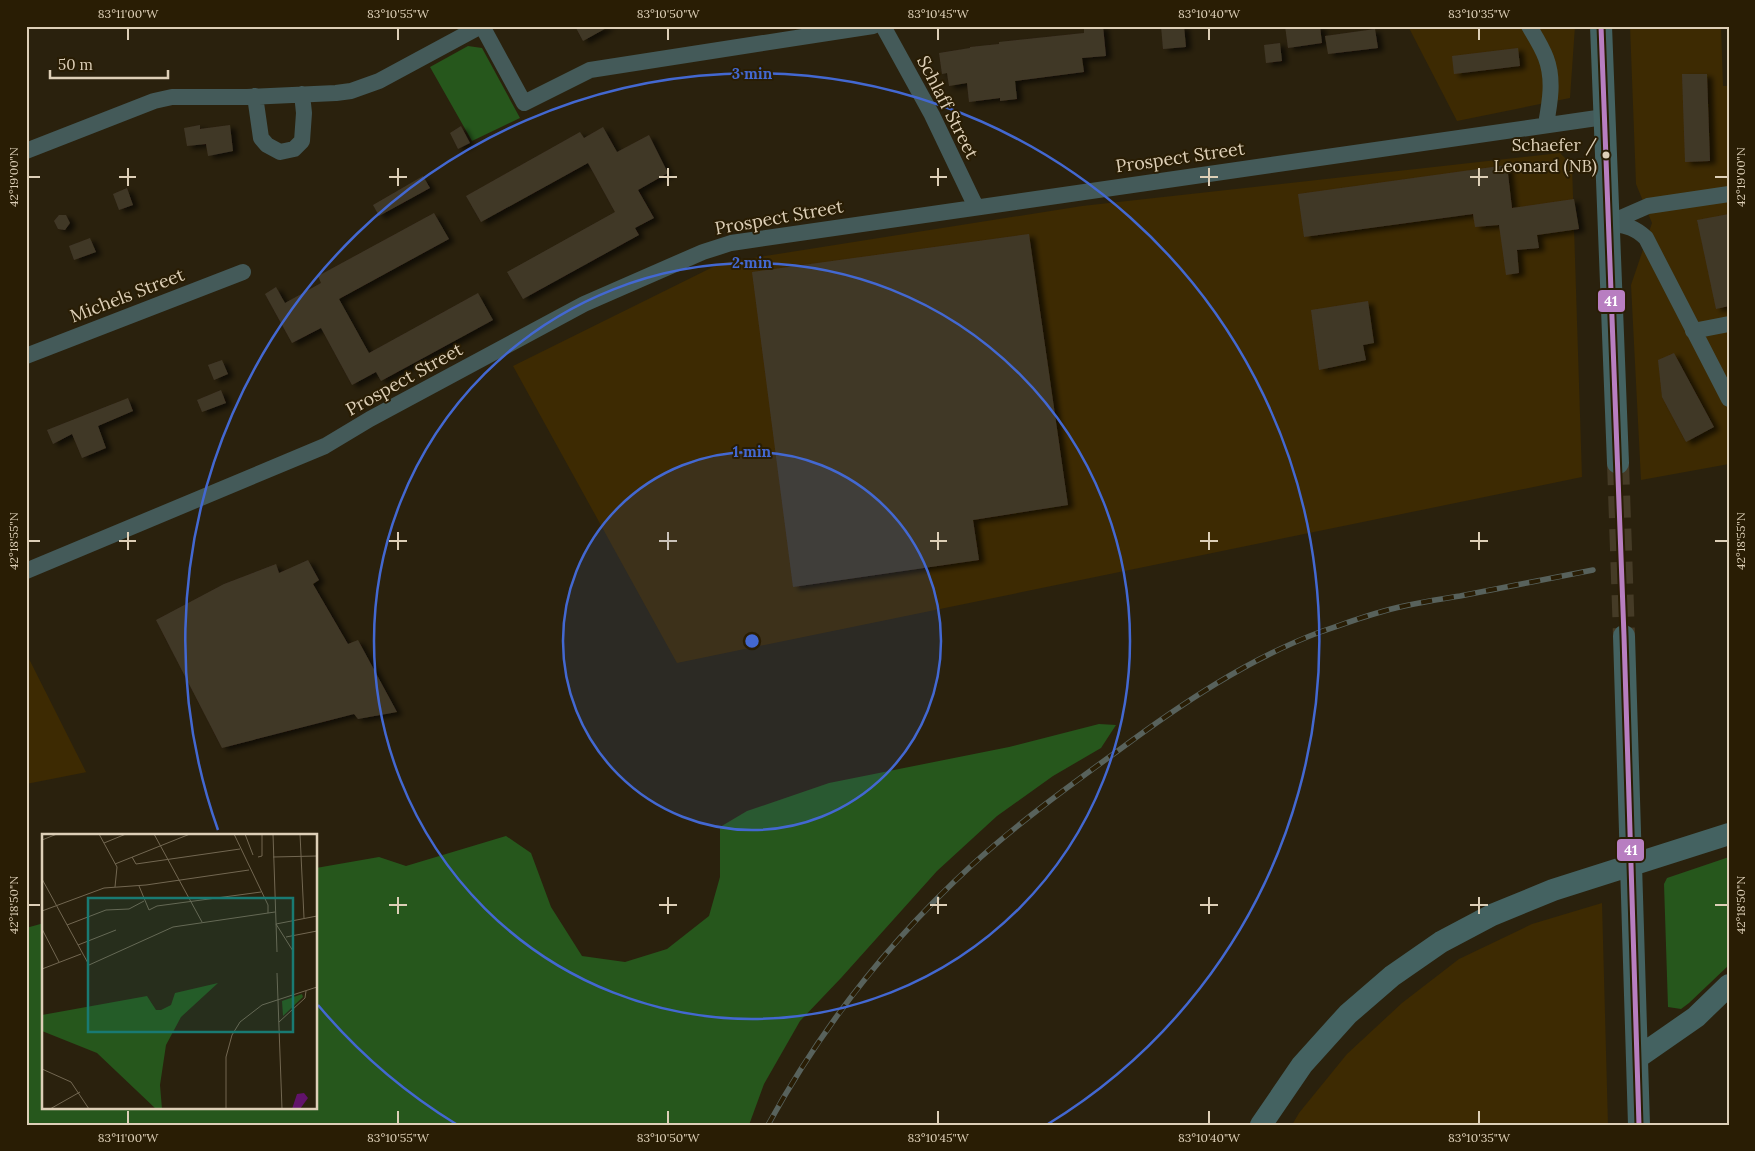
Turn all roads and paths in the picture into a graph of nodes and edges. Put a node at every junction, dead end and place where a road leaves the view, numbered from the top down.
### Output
1 (482, 26) edge
2 (873, 26) edge
3 (883, 26) edge
4 (1529, 26) edge
5 (1601, 26) edge
6 (302, 94) junction
7 (256, 96) junction
8 (1604, 117) junction
9 (1546, 124) junction
10 (26, 151) edge
11 (1729, 194) edge
12 (976, 207) junction
13 (1609, 223) junction
14 (243, 272) dead end
15 (1729, 324) edge
16 (1693, 331) junction
17 (26, 356) edge
18 (1729, 399) edge
19 (1618, 463) tunnel mouth
20 (26, 571) edge
21 (1624, 636) tunnel mouth
22 (1729, 834) edge
23 (1729, 985) edge
24 (1637, 1058) junction
25 (1261, 1125) edge
26 (1639, 1125) edge

1 - 2 street
1 - 6 street
3 - 12 street, Schlaff Street
4 - 9 street
5 - 8 main road
6 - 7 street
6 - 7 street
7 - 10 street
8 - 9 street, Prospect Street
8 - 13 main road
9 - 12 street, Prospect Street
11 - 13 street
12 - 20 street, Prospect Street
13 - 16 street
13 - 19 main road
14 - 17 street, Michels Street
15 - 16 street
16 - 18 street
21 - 24 main road
22 - 25 main road
23 - 24 main road
24 - 26 main road

